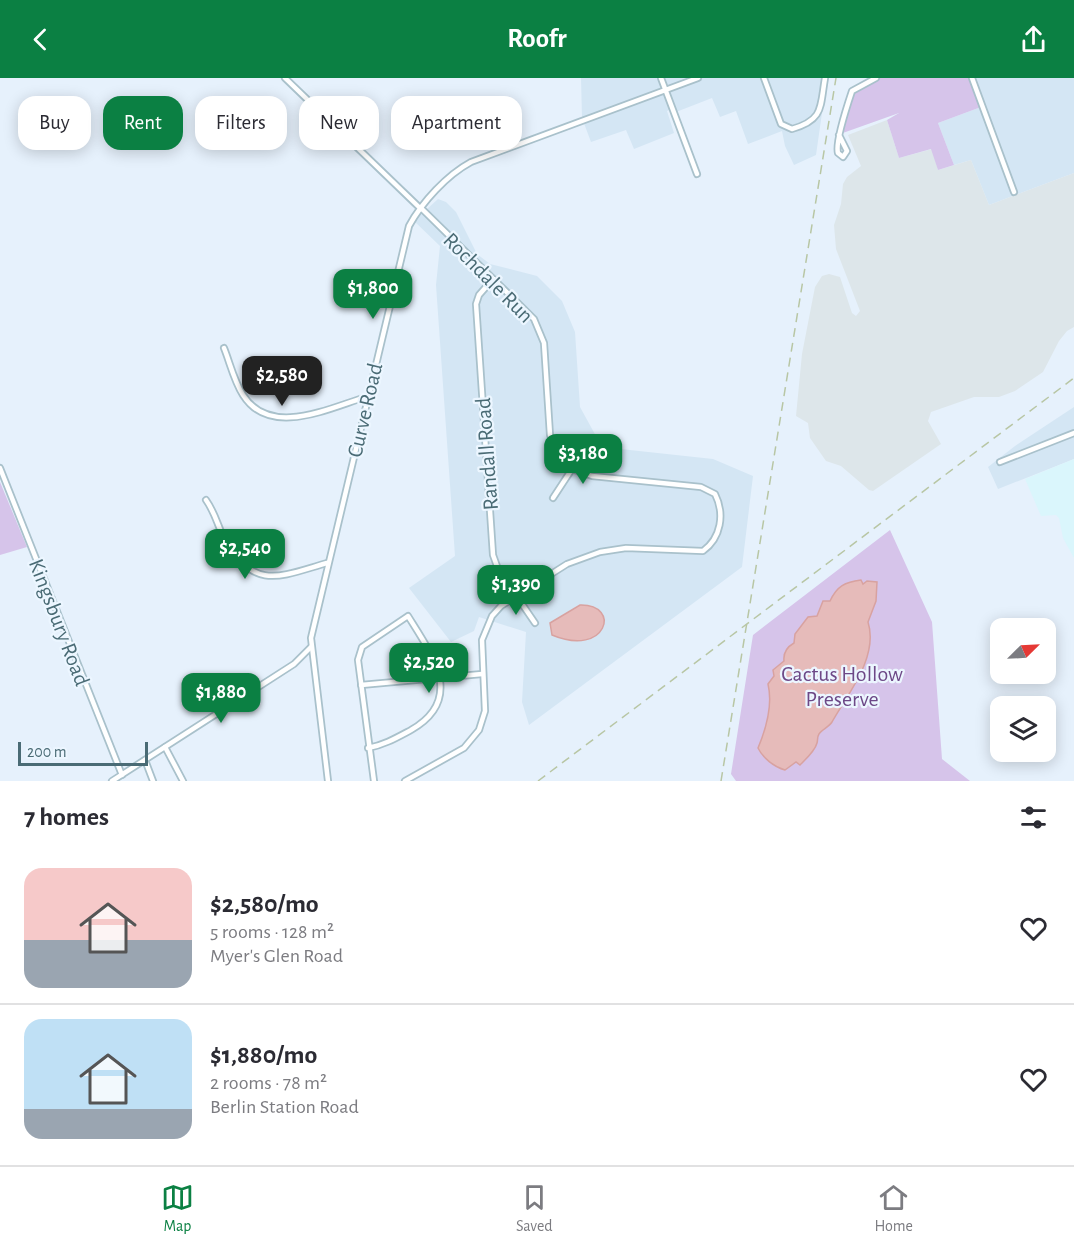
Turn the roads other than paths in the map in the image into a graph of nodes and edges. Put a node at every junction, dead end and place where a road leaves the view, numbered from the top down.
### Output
1 (285, 78) edge
2 (661, 78) edge
3 (698, 78) edge
4 (764, 78) edge
5 (825, 78) edge
6 (876, 78) edge
7 (972, 78) edge
8 (665, 89) junction
9 (839, 135) dead end
10 (698, 174) dead end
11 (1014, 192) dead end
12 (421, 209) junction
13 (494, 279) junction
14 (224, 348) dead end
15 (366, 397) junction
16 (1074, 433) edge
17 (1000, 462) dead end
18 (0, 468) edge
19 (572, 469) junction
20 (554, 498) dead end
21 (206, 500) dead end
22 (327, 563) junction
23 (516, 596) junction
24 (535, 623) dead end
25 (311, 646) junction
26 (482, 674) junction
27 (438, 678) junction
28 (361, 685) junction
29 (165, 747) junction
30 (368, 748) junction
31 (145, 760) junction
32 (122, 775) junction
33 (112, 781) edge
34 (153, 781) edge
35 (183, 781) edge
36 (328, 781) edge
37 (374, 781) edge
38 (405, 781) edge

1 - 12 street, Rochdale Run
2 - 8 street
3 - 8 street, Curve Road
4 - 5 street
6 - 9 street
7 - 11 street
8 - 10 street
8 - 12 street, Curve Road
12 - 13 street, Rochdale Run
12 - 15 street, Curve Road
13 - 19 street, Rochdale Run
13 - 23 street, Randall Road
14 - 15 street
15 - 22 street, Curve Road
16 - 17 street
18 - 32 street, Kingsbury Road
19 - 20 street
19 - 23 street
21 - 22 street
22 - 25 street, Curve Road
23 - 24 street, Randall Road
23 - 26 street
25 - 29 street
25 - 36 street, Curve Road
26 - 27 street
26 - 38 street
27 - 28 street
27 - 28 street
27 - 30 street
28 - 30 street
29 - 31 street
29 - 35 street
30 - 37 street
31 - 32 street
31 - 34 street
32 - 33 street

